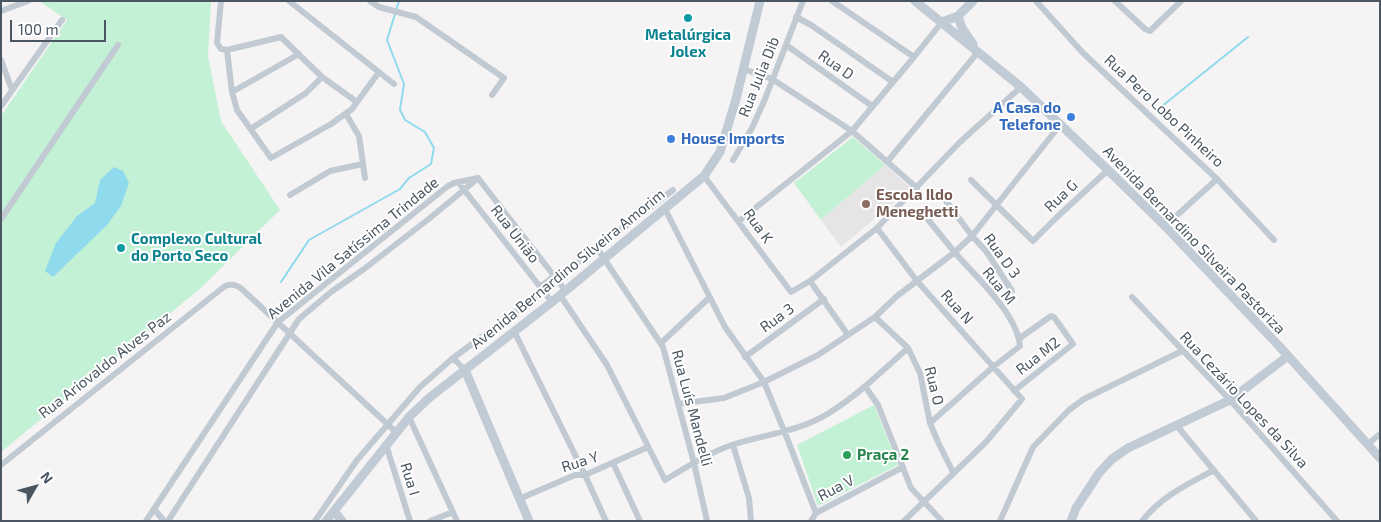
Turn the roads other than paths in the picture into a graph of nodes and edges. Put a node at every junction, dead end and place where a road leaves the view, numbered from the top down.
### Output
1 (28, 1) edge
2 (220, 1) edge
3 (289, 1) edge
4 (370, 1) edge
5 (760, 1) edge
6 (803, 1) edge
7 (832, 1) edge
8 (915, 1) edge
9 (973, 1) edge
10 (1036, 1) edge
11 (1115, 1) edge
12 (1181, 1) edge
13 (1, 11) edge
14 (958, 16) junction
15 (796, 17) junction
16 (62, 20) dead end
17 (942, 22) junction
18 (118, 45) dead end
19 (786, 45) junction
20 (224, 50) junction
21 (978, 52) junction
22 (299, 54) junction
23 (914, 57) junction
24 (1, 60) edge
25 (744, 69) junction
26 (379, 72) junction
27 (322, 77) junction
28 (772, 79) junction
29 (893, 82) junction
30 (394, 84) dead end
31 (1021, 87) junction
32 (12, 90) junction
33 (232, 92) junction
34 (492, 95) dead end
35 (357, 102) junction
36 (1, 106) edge
37 (872, 106) junction
38 (346, 114) junction
39 (1060, 125) junction
40 (252, 128) junction
41 (852, 131) junction
42 (733, 160) dead end
43 (887, 162) junction
44 (363, 164) junction
45 (1108, 170) junction
46 (704, 176) junction
47 (364, 178) dead end
48 (478, 178) junction
49 (1217, 179) junction
50 (971, 180) dead end
51 (458, 182) junction
52 (917, 188) junction
53 (464, 189) junction
54 (673, 190) dead end
55 (290, 195) dead end
56 (946, 201) dead end
57 (997, 206) junction
58 (665, 209) junction
59 (925, 216) dead end
60 (1, 219) edge
61 (739, 221) junction
62 (1164, 226) junction
63 (877, 228) junction
64 (972, 236) junction
65 (1274, 240) dead end
66 (597, 248) junction
67 (954, 252) junction
68 (604, 258) junction
69 (555, 277) junction
70 (810, 281) junction
71 (917, 281) junction
72 (542, 289) junction
73 (1012, 291) dead end
74 (563, 292) junction
75 (710, 297) junction
76 (1132, 297) dead end
77 (824, 299) junction
78 (552, 302) junction
79 (875, 317) junction
80 (278, 322) junction
81 (514, 331) junction
82 (290, 332) junction
83 (848, 335) junction
84 (1020, 338) junction
85 (661, 343) junction
86 (908, 348) junction
87 (1182, 351) junction
88 (1288, 356) junction
89 (745, 357) junction
90 (453, 358) junction
91 (993, 367) junction
92 (465, 370) junction
93 (764, 382) junction
94 (865, 386) junction
95 (1014, 391) junction
96 (1230, 400) junction
97 (678, 404) junction
98 (409, 417) junction
99 (930, 423) junction
100 (387, 424) junction
101 (1177, 426) junction
102 (397, 433) junction
103 (785, 433) junction
104 (1380, 434) edge
105 (1368, 444) junction
106 (732, 445) junction
107 (386, 446) junction
108 (648, 447) junction
109 (1380, 458) edge
110 (694, 462) junction
111 (613, 463) junction
112 (1, 464) edge
113 (903, 467) junction
114 (1214, 470) junction
115 (953, 472) junction
116 (585, 475) junction
117 (519, 498) junction
118 (923, 502) junction
119 (154, 510) junction
120 (334, 511) junction
121 (453, 512) junction
122 (816, 513) junction
123 (146, 521) edge
124 (166, 521) edge
125 (315, 521) edge
126 (326, 521) edge
127 (342, 521) edge
128 (410, 521) edge
129 (430, 521) edge
130 (457, 521) edge
131 (529, 521) edge
132 (606, 521) edge
133 (640, 521) edge
134 (707, 521) edge
135 (751, 521) edge
136 (811, 521) edge
137 (904, 521) edge
138 (942, 521) edge
139 (1000, 521) edge
140 (1071, 521) edge
141 (1142, 521) edge
142 (1256, 521) edge
143 (1337, 521) edge

1 - 13 street
2 - 20 street
3 - 26 street
4 - 34 street
5 - 25 main road, Avenida Bernardino Silveira Amorim
6 - 15 street, Rua Julia Dib
7 - 23 street
8 - 17 main road, Avenida Bernardino Silveira Pastoriza
9 - 14 main road
10 - 49 street, Rua Pero Lobo Pinheiro
11 - 12 street
14 - 17 main road
14 - 21 main road, Avenida Bernardino Silveira Pastoriza
15 - 19 street, Rua Julia Dib
15 - 29 street
16 - 32 street
17 - 21 main road, Avenida Bernardino Silveira Pastoriza
17 - 23 street
18 - 60 street
19 - 28 street, Rua Julia Dib
19 - 37 street, Rua D
20 - 22 street
20 - 33 street
21 - 31 main road, Avenida Bernardino Silveira Pastoriza
21 - 43 street
22 - 27 street
22 - 33 street
23 - 29 street
24 - 32 street
25 - 28 street
25 - 46 main road, Avenida Bernardino Silveira Amorim
26 - 30 street
26 - 35 street
27 - 35 street
27 - 40 street
28 - 41 street
28 - 42 street, Rua Julia Dib
29 - 37 street
31 - 39 main road, Avenida Bernardino Silveira Pastoriza
31 - 52 street
32 - 36 street
33 - 40 street
35 - 38 street
37 - 41 street
38 - 40 street
38 - 44 street
39 - 45 main road, Avenida Bernardino Silveira Pastoriza
39 - 57 street
41 - 43 street
41 - 61 street
43 - 52 street
44 - 47 street
44 - 55 street
45 - 57 street, Rua G
45 - 62 main road, Avenida Bernardino Silveira Pastoriza
46 - 58 main road, Avenida Bernardino Silveira Amorim
46 - 61 street, Rua K
48 - 51 street, Avenida Vila Satíssima Trindade
48 - 53 street, Avenida Vila Satíssima Trindade
48 - 69 street, Rua União
49 - 62 street
49 - 65 street, Rua Pero Lobo Pinheiro
50 - 57 street
51 - 53 street, Rua União
51 - 80 street, Avenida Vila Satíssima Trindade
52 - 63 street
53 - 72 street, Rua União
53 - 82 street, Avenida Vila Satíssima Trindade
54 - 66 street
56 - 64 street, Rua D 3
57 - 64 street
58 - 68 main road, Avenida Bernardino Silveira Amorim
58 - 75 street
59 - 67 street, Rua M
61 - 70 street, Rua K
62 - 88 main road, Avenida Bernardino Silveira Pastoriza
63 - 70 street
63 - 71 street, Rua N
64 - 67 street
64 - 73 street, Rua D 3
66 - 68 street, Rua Luís Mandelli
66 - 69 street
67 - 71 street
67 - 84 street, Rua M
68 - 74 main road, Avenida Bernardino Silveira Amorim
68 - 85 street, Rua Luís Mandelli
69 - 72 street
69 - 74 street, Rua União
70 - 77 street
71 - 79 street
71 - 91 street, Rua N
72 - 78 street, Rua União
72 - 90 street
74 - 78 main road, Avenida Bernardino Silveira Amorim
74 - 108 street, Rua União
75 - 85 street
75 - 89 street
76 - 87 street, Rua Cezário Lopes da Silva
77 - 83 street
77 - 89 street, Rua 3
78 - 81 main road, Avenida Bernardino Silveira Amorim
79 - 83 street
79 - 86 street, Rua O
80 - 82 street
80 - 112 street, Rua Ariovaldo Alves Paz
80 - 119 street, Avenida Vila Satíssima Trindade
81 - 92 main road, Avenida Bernardino Silveira Amorim
81 - 116 street
82 - 100 street
82 - 124 street, Avenida Vila Satíssima Trindade
83 - 93 street
84 - 91 street
84 - 95 street, Rua M2
85 - 97 street, Rua Luís Mandelli
86 - 94 street
86 - 99 street, Rua O
87 - 96 street, Rua Cezário Lopes da Silva
87 - 139 street
88 - 96 main road
88 - 105 main road, Avenida Bernardino Silveira Pastoriza
89 - 93 street
90 - 92 street
90 - 100 street
91 - 95 street, Rua N
91 - 99 street
92 - 98 main road, Avenida Bernardino Silveira Amorim
92 - 117 main road
93 - 97 street
93 - 103 street
94 - 103 street
94 - 113 street
95 - 115 street, Rua N
96 - 101 main road
96 - 143 street, Rua Cezário Lopes da Silva
97 - 110 street, Rua Luís Mandelli
98 - 102 main road, Avenida Bernardino Silveira Amorim
98 - 121 street
99 - 115 street, Rua O
100 - 102 street
100 - 125 street
101 - 114 street
101 - 140 main road
102 - 107 main road, Avenida Bernardino Silveira Amorim
103 - 106 street
103 - 122 street
104 - 105 street
105 - 109 main road, Avenida Bernardino Silveira Pastoriza
106 - 110 street
106 - 135 street
107 - 120 main road, Avenida Bernardino Silveira Amorim
107 - 128 street, Rua I
108 - 110 street, Rua União
108 - 111 street, Rua Y
110 - 134 street, Rua Luís Mandelli
111 - 116 street, Rua Y
111 - 133 street
113 - 118 street
113 - 122 street, Rua V
114 - 141 street
114 - 142 street
115 - 118 street
116 - 117 street, Rua Y
116 - 132 street
117 - 131 main road
118 - 137 street
118 - 138 street
119 - 123 street, Avenida Vila Satíssima Trindade
119 - 124 street
120 - 126 main road, Avenida Bernardino Silveira Amorim
120 - 127 main road
121 - 129 street
121 - 130 street
122 - 136 street, Rua V

